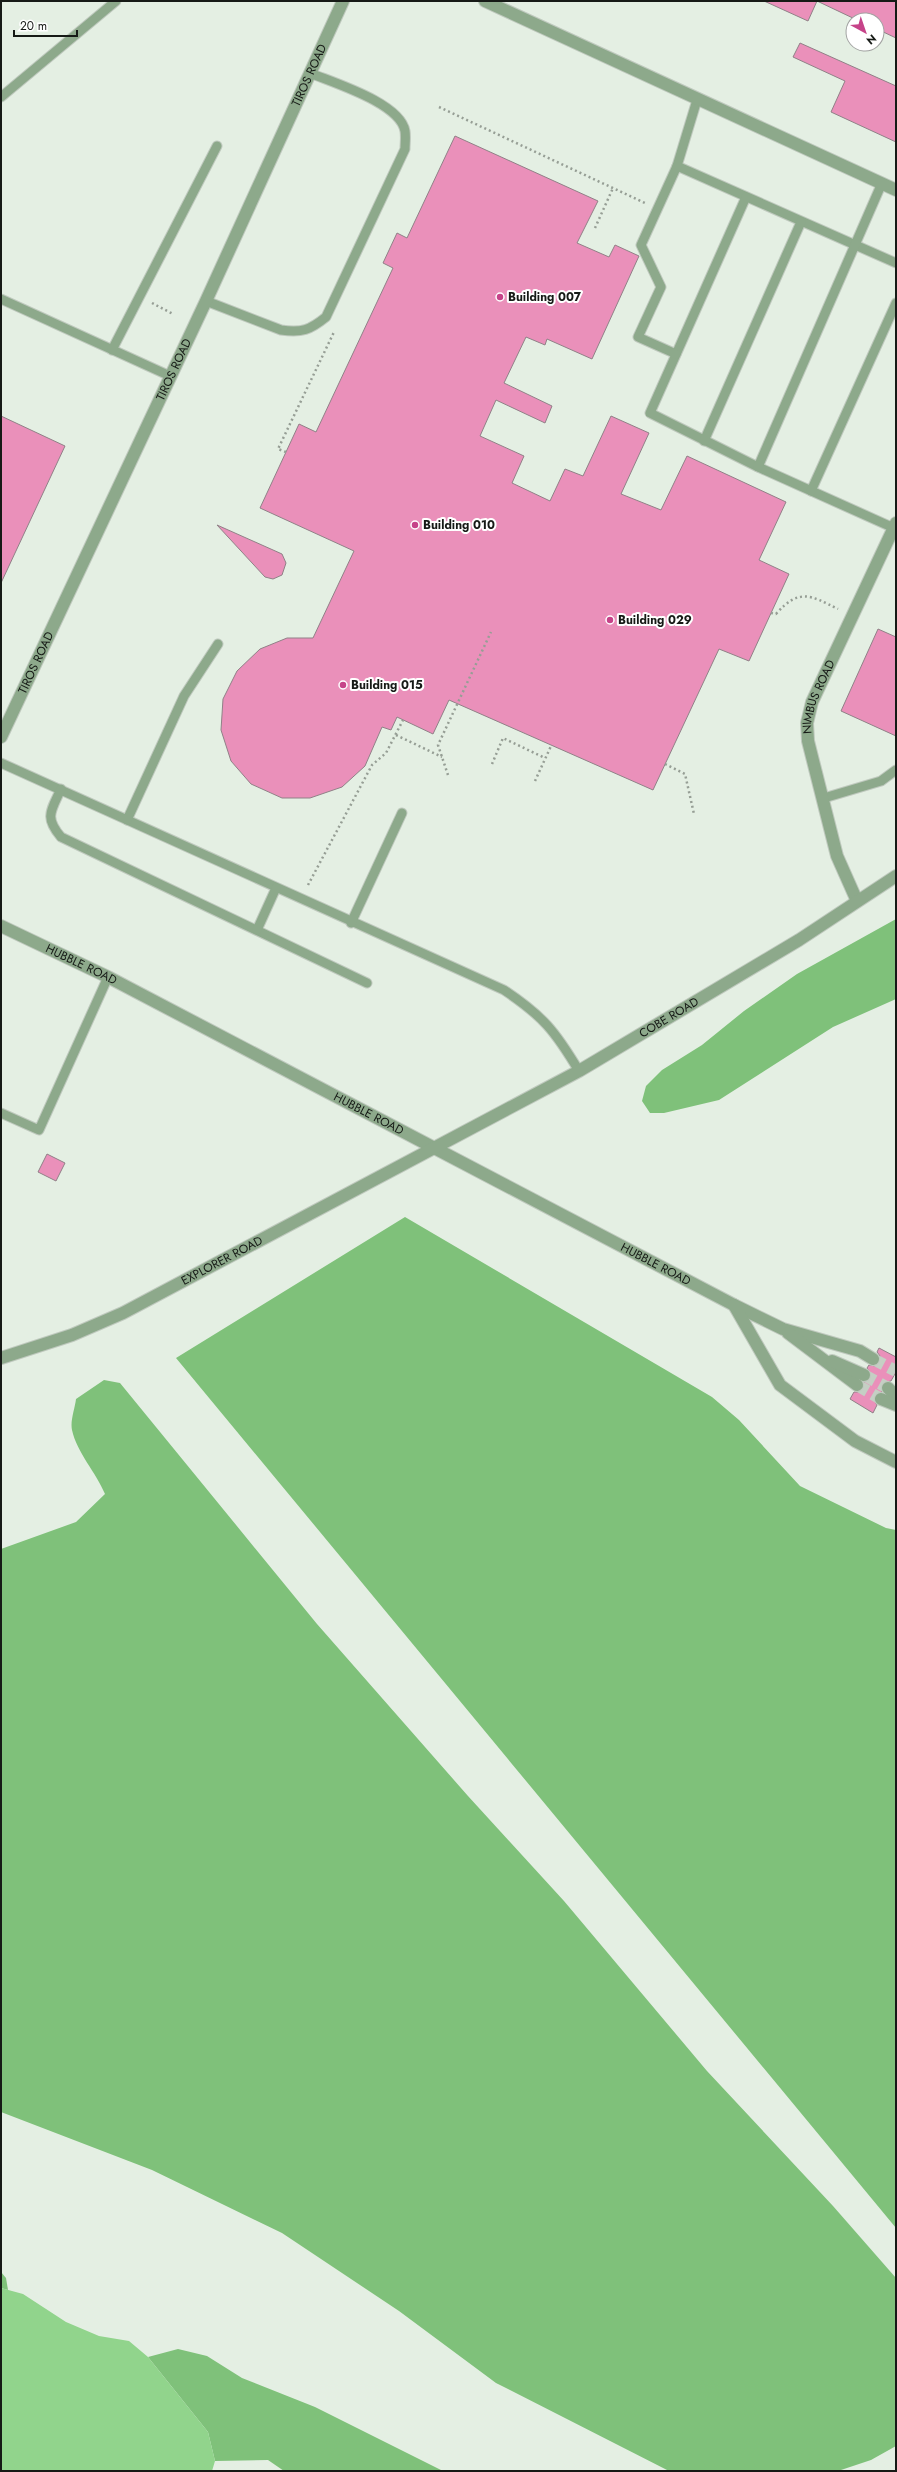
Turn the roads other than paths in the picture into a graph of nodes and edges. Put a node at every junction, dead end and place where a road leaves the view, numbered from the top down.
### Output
1 (116, 1) edge
2 (343, 1) edge
3 (485, 1) edge
4 (310, 73) junction
5 (1, 97) edge
6 (697, 100) junction
7 (217, 146) dead end
8 (676, 166) junction
9 (882, 184) junction
10 (896, 190) edge
11 (746, 197) junction
12 (801, 222) junction
13 (856, 244) junction
14 (896, 263) edge
15 (1, 299) edge
16 (206, 301) junction
17 (896, 303) edge
18 (112, 350) junction
19 (676, 354) junction
20 (170, 376) junction
21 (704, 441) junction
22 (758, 467) junction
23 (811, 491) junction
24 (895, 527) edge
25 (218, 644) dead end
26 (1, 737) edge
27 (1, 763) edge
28 (896, 770) edge
29 (61, 789) junction
30 (824, 798) junction
31 (402, 813) dead end
32 (127, 820) junction
33 (896, 876) edge
34 (276, 888) junction
35 (857, 902) junction
36 (351, 922) junction
37 (1, 926) edge
38 (257, 930) junction
39 (108, 977) junction
40 (367, 982) dead end
41 (578, 1071) junction
42 (1, 1112) edge
43 (436, 1147) junction
44 (734, 1305) junction
45 (783, 1329) junction
46 (808, 1350) junction
47 (1, 1358) edge
48 (873, 1359) tunnel mouth
49 (864, 1375) tunnel mouth
50 (857, 1385) tunnel mouth
51 (881, 1399) tunnel mouth
52 (896, 1406) edge
53 (896, 1462) edge

1 - 5 lane
2 - 4 street, TIROS ROAD
3 - 6 street
4 - 16 street, TIROS ROAD
4 - 16 lane
6 - 8 lane
6 - 9 street
7 - 18 lane
8 - 11 lane
8 - 19 lane
9 - 10 street
9 - 13 lane
11 - 12 lane
11 - 19 lane
12 - 13 lane
12 - 21 lane
13 - 14 lane
13 - 22 lane
15 - 18 lane
16 - 20 street, TIROS ROAD
17 - 23 lane
18 - 20 lane
19 - 21 lane
20 - 26 street, TIROS ROAD
21 - 22 lane
22 - 23 lane
23 - 24 lane
24 - 30 street, NIMBUS ROAD
25 - 32 lane
27 - 29 lane
28 - 30 lane
29 - 32 lane
29 - 38 lane
30 - 35 street, NIMBUS ROAD
31 - 36 lane
32 - 34 lane
33 - 35 street, COBE ROAD
34 - 36 lane
34 - 38 lane
35 - 41 street, COBE ROAD
36 - 41 lane
37 - 39 street, HUBBLE ROAD
38 - 40 lane
39 - 42 lane
39 - 43 street, HUBBLE ROAD
41 - 43 street, COBE ROAD
43 - 44 street, HUBBLE ROAD
43 - 47 street, EXPLORER ROAD
44 - 45 street, HUBBLE ROAD
44 - 53 street
45 - 46 street, HUBBLE ROAD
45 - 48 street, HUBBLE ROAD
46 - 49 street, HUBBLE ROAD
46 - 50 street, HUBBLE ROAD
51 - 52 street

